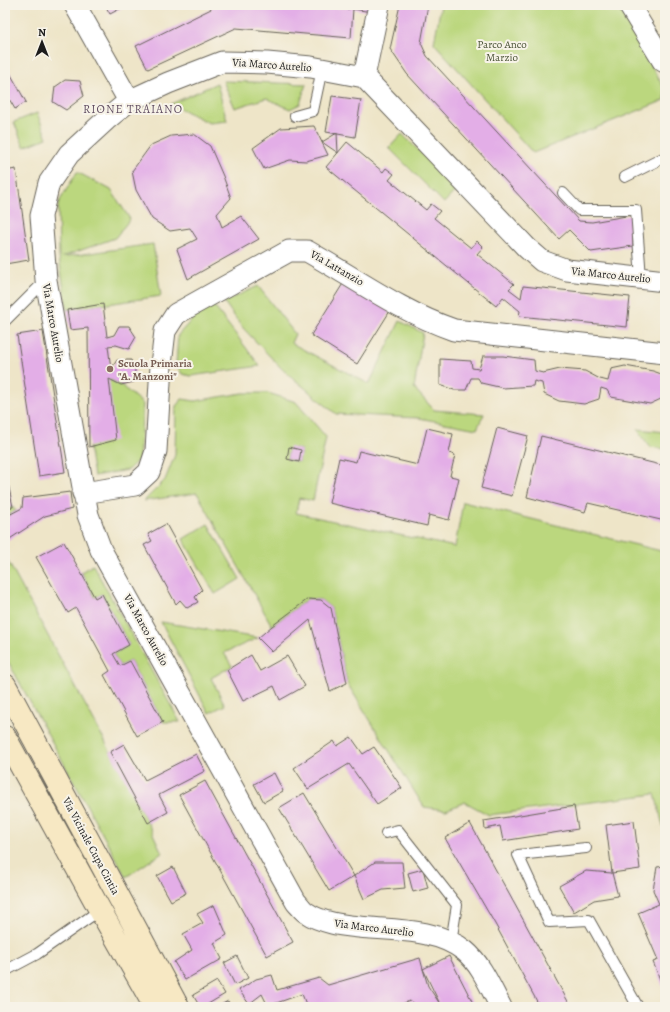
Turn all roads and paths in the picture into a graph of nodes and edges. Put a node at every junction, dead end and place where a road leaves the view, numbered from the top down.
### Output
1 (75, 5) edge
2 (379, 5) edge
3 (629, 5) edge
4 (665, 62) edge
5 (322, 69) junction
6 (364, 77) junction
7 (129, 101) junction
8 (295, 116) dead end
9 (665, 157) edge
10 (625, 177) dead end
11 (563, 193) dead end
12 (641, 278) junction
13 (46, 280) junction
14 (665, 281) edge
15 (5, 321) edge
16 (665, 353) edge
17 (83, 493) junction
18 (5, 685) edge
19 (5, 736) edge
20 (386, 833) dead end
21 (586, 848) dead end
22 (100, 910) junction
23 (451, 942) junction
24 (5, 971) edge
25 (155, 1007) edge
26 (178, 1007) edge
27 (501, 1007) edge
28 (638, 1007) edge

1 - 7 street
2 - 6 street
3 - 4 street
5 - 6 street, Via Marco Aurelio
5 - 7 street, Via Marco Aurelio
5 - 8 lane
6 - 12 street, Via Marco Aurelio
7 - 13 street, Via Marco Aurelio
9 - 10 lane
11 - 12 lane
12 - 14 street, Via Marco Aurelio
13 - 15 lane
13 - 17 street, Via Marco Aurelio
16 - 17 street, Via Lattanzio
17 - 23 street, Via Marco Aurelio
18 - 26 main road, Via Vicinale Cupa Cintia
19 - 22 main road, Via Vicinale Cupa Cintia
20 - 23 lane
21 - 28 lane
22 - 24 lane
22 - 25 main road, Via Vicinale Cupa Cintia
23 - 27 street, Via Marco Aurelio

